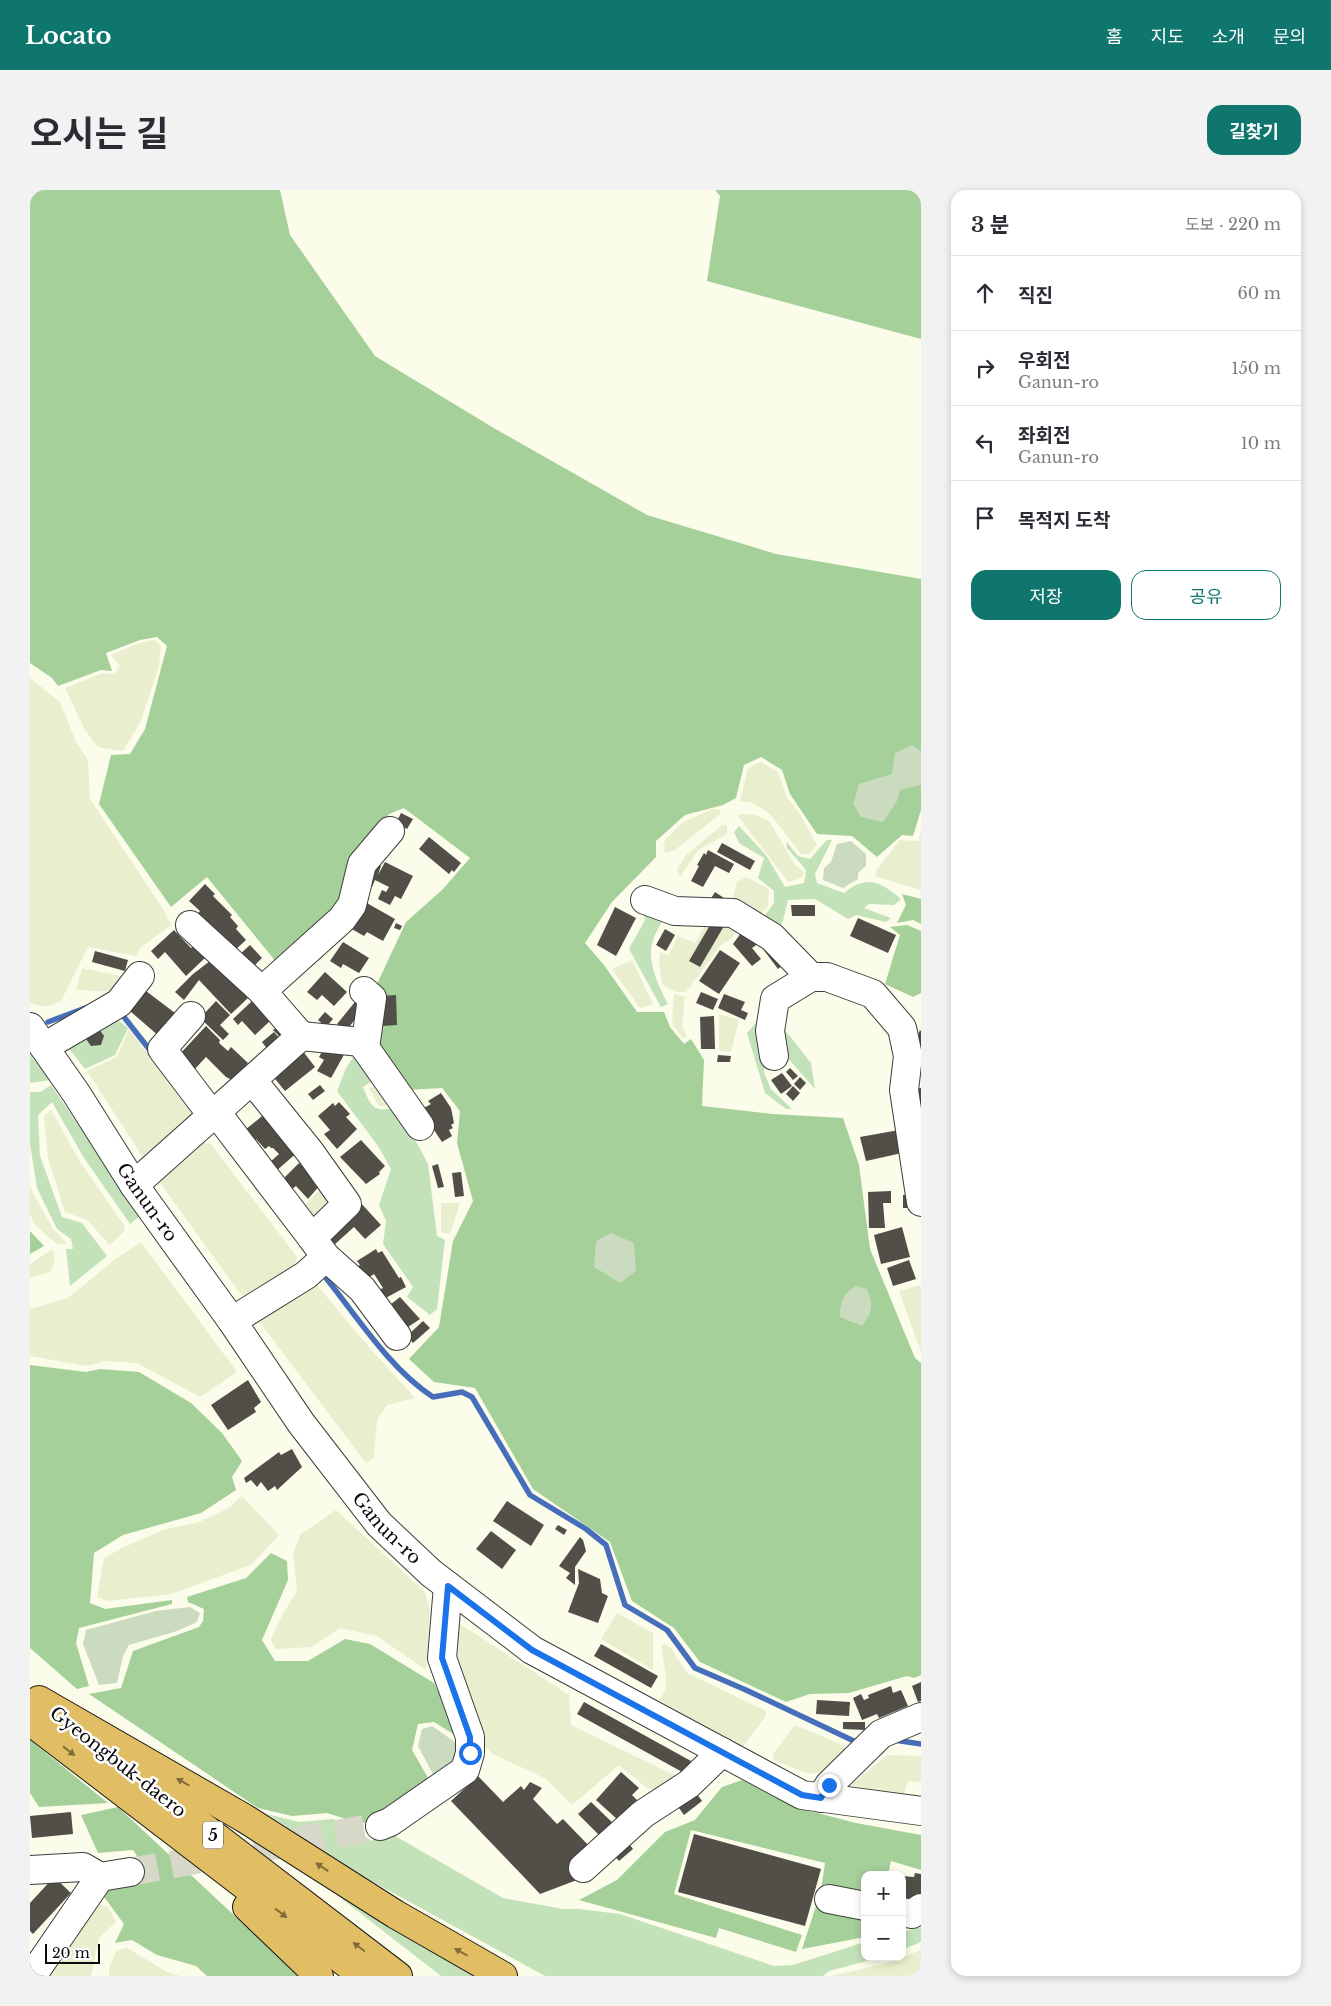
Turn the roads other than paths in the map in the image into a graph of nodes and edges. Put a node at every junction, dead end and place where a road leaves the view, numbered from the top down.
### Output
1 (390, 831) dead end
2 (645, 900) dead end
3 (190, 925) dead end
4 (140, 976) dead end
5 (811, 977) junction
6 (262, 991) junction
7 (364, 991) dead end
8 (191, 1016) dead end
9 (301, 1036) junction
10 (37, 1037) edge
11 (365, 1048) junction
12 (774, 1056) dead end
13 (252, 1080) junction
14 (214, 1113) junction
15 (420, 1126) dead end
16 (134, 1185) junction
17 (921, 1202) edge
18 (319, 1248) junction
19 (232, 1322) junction
20 (397, 1336) dead end
21 (448, 1586) junction
22 (33, 1704) edge
23 (921, 1717) edge
24 (722, 1752) junction
25 (821, 1798) junction
26 (921, 1811) edge
27 (157, 1818) junction
28 (380, 1826) tunnel mouth
29 (583, 1868) dead end
30 (30, 1870) edge
31 (130, 1872) tunnel mouth
32 (100, 1877) junction
33 (830, 1899) dead end
34 (861, 1905) edge
35 (921, 1908) edge
36 (906, 1913) edge
37 (32, 1976) edge
38 (319, 1976) edge
39 (363, 1976) edge
40 (398, 1976) edge
41 (503, 1976) edge

1 - 6 street
2 - 5 street
3 - 6 street
4 - 10 street
5 - 12 street
5 - 17 street
6 - 9 street
7 - 11 street
8 - 14 street
9 - 11 street
9 - 13 street
10 - 16 street, Ganun-ro
11 - 15 street
13 - 14 street
13 - 18 street
14 - 16 street
14 - 18 street
16 - 19 street, Ganun-ro
18 - 19 street
18 - 20 street
19 - 21 street, Ganun-ro
21 - 24 street, Ganun-ro
21 - 28 street
22 -> 27 highway, Gyeongbuk-daero
40 -> 22 highway, Gyeongbuk-daero / 5
41 -> 22 highway
23 - 25 street
24 - 25 street, Ganun-ro
24 - 29 street
25 - 26 street, Ganun-ro
27 - 38 highway
27 -> 39 highway, Gyeongbuk-daero
30 - 32 street
31 - 32 street
32 - 37 street
33 - 34 street
35 - 36 street

